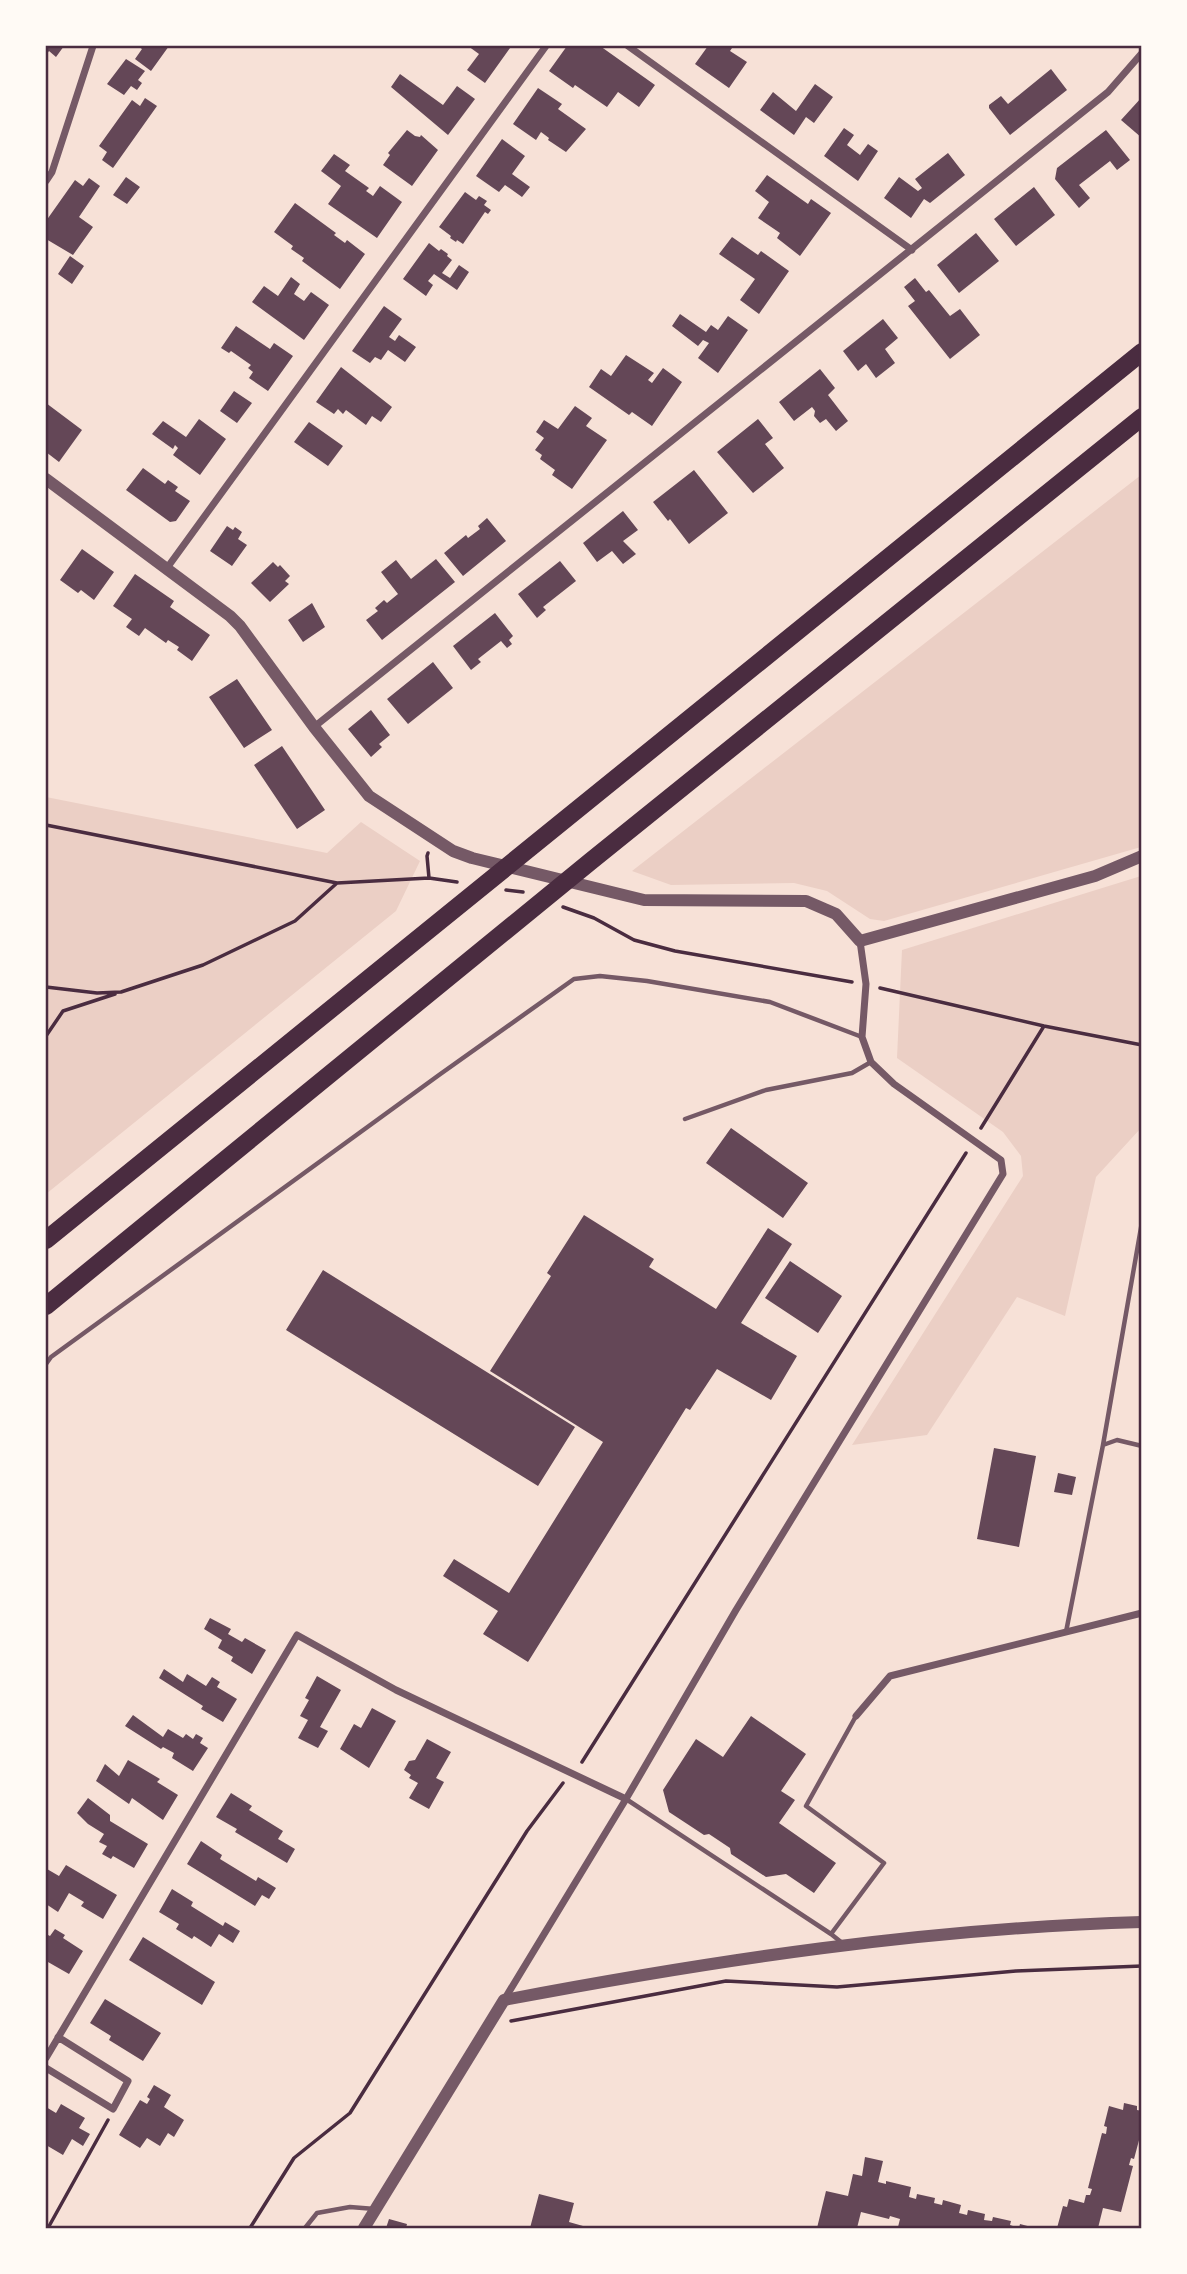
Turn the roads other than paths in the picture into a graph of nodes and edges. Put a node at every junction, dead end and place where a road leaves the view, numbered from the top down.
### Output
1 (93, 46) edge
2 (546, 46) edge
3 (628, 46) edge
4 (1142, 53) edge
5 (46, 181) edge
6 (912, 250) junction
7 (1142, 352) edge
8 (1142, 417) edge
9 (46, 479) edge
10 (167, 568) junction
11 (314, 727) junction
12 (1142, 856) edge
13 (860, 941) junction
14 (862, 1037) junction
15 (871, 1062) junction
16 (685, 1119) dead end
17 (1142, 1223) edge
18 (46, 1240) edge
19 (46, 1306) edge
20 (46, 1364) edge
21 (1102, 1445) junction
22 (1142, 1446) edge
23 (1142, 1613) edge
24 (1066, 1632) junction
25 (856, 1716) joint
26 (626, 1799) junction
27 (1142, 1922) edge
28 (831, 1934) junction
29 (844, 1945) junction
30 (504, 2000) junction
31 (58, 2037) junction
32 (46, 2057) edge
33 (46, 2068) edge
34 (376, 2209) junction
35 (305, 2228) edge
36 (364, 2228) edge

1 - 5 street
2 - 10 street
3 - 6 street
4 - 6 street
6 - 11 street
7 - 18 highway
8 - 19 highway
9 - 10 street
10 - 11 street
11 - 13 street
12 - 13 street
13 - 14 street
14 - 15 street
14 - 20 lane
15 - 16 lane
15 - 26 street
17 - 21 lane
21 - 22 lane
21 - 24 lane
23 - 24 street
24 - 25 street
25 - 28 lane
26 - 28 lane
26 - 30 street
26 - 31 street
27 - 29 street
28 - 29 lane
29 - 30 street
30 - 34 street
31 - 32 street
31 - 33 street
34 - 35 lane
34 - 36 street

